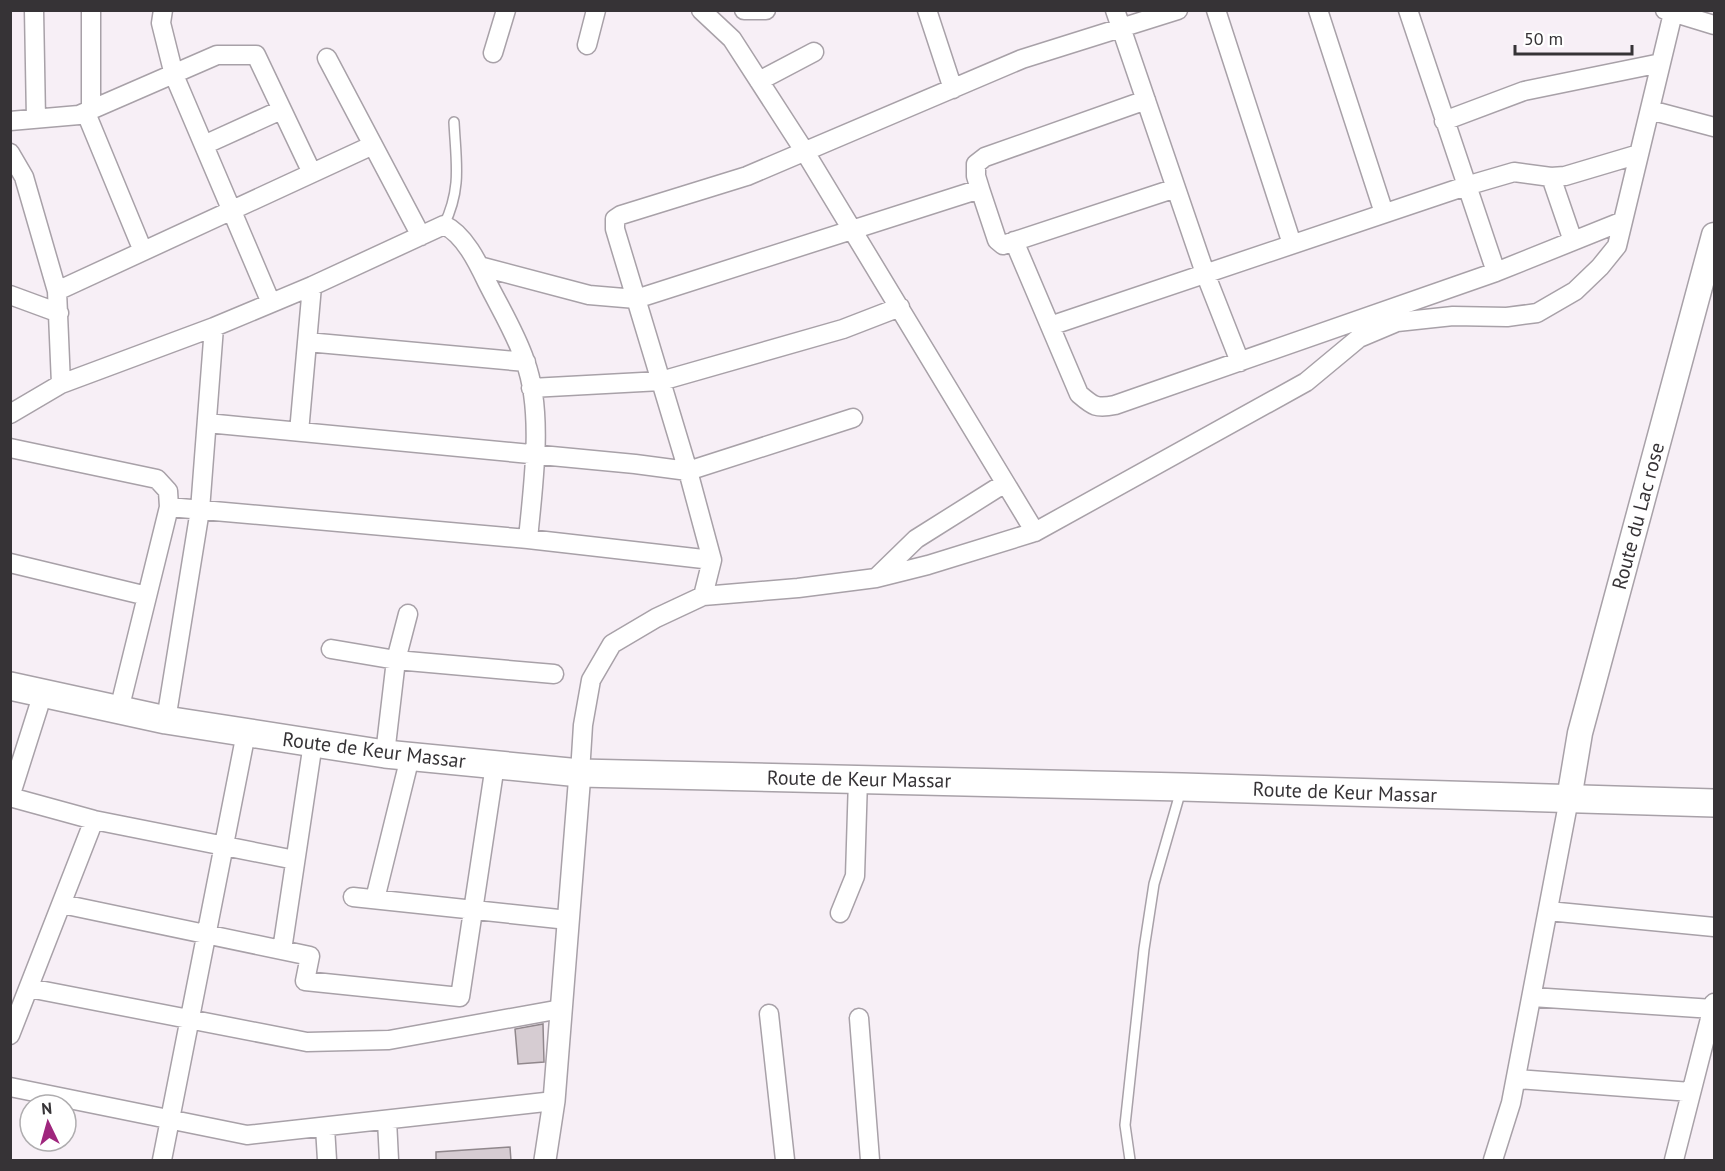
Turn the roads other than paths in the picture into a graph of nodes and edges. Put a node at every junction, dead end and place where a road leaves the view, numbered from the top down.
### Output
1 (34, 10) edge
2 (91, 10) edge
3 (163, 10) edge
4 (506, 10) edge
5 (596, 10) edge
6 (701, 10) edge
7 (744, 10) edge
8 (766, 10) edge
9 (927, 10) edge
10 (1115, 10) edge
11 (1178, 10) edge
12 (1216, 10) edge
13 (1318, 10) edge
14 (1408, 10) edge
15 (1669, 12) edge
16 (1714, 25) edge
17 (1122, 28) junction
18 (587, 45) dead end
19 (814, 52) dead end
20 (493, 53) dead end
21 (327, 58) dead end
22 (1661, 63) junction
23 (174, 75) junction
24 (759, 81) junction
25 (953, 89) junction
26 (1146, 100) junction
27 (281, 110) junction
28 (1650, 110) junction
29 (88, 112) junction
30 (36, 119) junction
31 (10, 121) edge
32 (1444, 121) junction
33 (454, 122) dead end
34 (1714, 127) edge
35 (204, 145) junction
36 (373, 145) junction
37 (805, 152) junction
38 (10, 153) edge
39 (1639, 153) junction
40 (312, 173) junction
41 (1551, 177) junction
42 (1466, 186) junction
43 (1176, 188) junction
44 (980, 189) junction
45 (231, 210) junction
46 (1384, 213) junction
47 (1623, 221) junction
48 (444, 225) junction
49 (850, 230) junction
50 (1714, 235) edge
51 (421, 236) junction
52 (1573, 241) junction
53 (1014, 242) junction
54 (1292, 244) junction
55 (143, 251) junction
56 (479, 266) junction
57 (1496, 272) junction
58 (1205, 273) junction
59 (312, 286) junction
60 (57, 291) junction
61 (10, 295) edge
62 (636, 299) junction
63 (271, 303) junction
64 (900, 307) junction
65 (59, 313) junction
66 (1050, 326) junction
67 (214, 327) junction
68 (307, 342) junction
69 (526, 362) junction
70 (1240, 362) junction
71 (661, 381) junction
72 (61, 384) junction
73 (531, 388) junction
74 (10, 394) edge
75 (30, 402) junction
76 (10, 414) edge
77 (853, 418) dead end
78 (207, 423) junction
79 (299, 432) junction
80 (10, 448) edge
81 (535, 455) junction
82 (688, 471) junction
83 (1005, 483) junction
84 (169, 507) junction
85 (200, 510) junction
86 (1035, 532) junction
87 (528, 539) junction
88 (712, 560) junction
89 (10, 563) edge
90 (876, 578) junction
91 (147, 596) junction
92 (704, 596) junction
93 (408, 614) dead end
94 (331, 649) dead end
95 (396, 660) junction
96 (554, 674) dead end
97 (10, 686) edge
98 (43, 693) junction
99 (118, 710) junction
100 (166, 720) junction
101 (246, 733) junction
102 (313, 743) junction
103 (398, 756) junction
104 (495, 765) junction
105 (580, 773) junction
106 (858, 779) junction
107 (1182, 787) junction
108 (10, 797) edge
109 (1569, 799) junction
110 (1714, 803) edge
111 (94, 820) junction
112 (224, 846) junction
113 (296, 860) junction
114 (353, 897) dead end
115 (375, 900) junction
116 (62, 904) junction
117 (473, 910) junction
118 (1548, 911) junction
119 (840, 913) dead end
120 (568, 920) junction
121 (1714, 927) edge
122 (207, 934) junction
123 (282, 950) junction
124 (29, 988) junction
125 (1532, 997) junction
126 (1714, 1008) edge
127 (561, 1009) junction
128 (769, 1014) dead end
129 (859, 1018) dead end
130 (190, 1019) junction
131 (10, 1035) edge
132 (1516, 1078) junction
133 (10, 1087) edge
134 (1691, 1092) junction
135 (554, 1101) junction
136 (170, 1120) junction
137 (387, 1120) junction
138 (325, 1127) junction
139 (162, 1161) edge
140 (327, 1161) edge
141 (389, 1161) edge
142 (545, 1161) edge
143 (785, 1161) edge
144 (870, 1161) edge
145 (1130, 1161) edge
146 (1493, 1161) edge
147 (1674, 1161) edge

1 - 30 street
2 - 29 street
3 - 23 street
4 - 20 street
5 - 18 street
6 - 24 street
7 - 8 street
9 - 25 street
10 - 17 street
11 - 17 street
12 - 54 street
13 - 46 street
14 - 32 street
15 - 16 street
15 - 22 street
17 - 25 street
17 - 26 street
19 - 24 street
21 - 36 street
22 - 28 street
22 - 32 street
23 - 27 street
23 - 29 street
23 - 35 street
24 - 37 street
25 - 37 street
26 - 43 street
26 - 44 street
27 - 35 street
27 - 40 street
28 - 34 street
28 - 39 street
29 - 30 street
29 - 55 street
30 - 31 street
32 - 42 street
33 - 48 lane
35 - 45 street
36 - 40 street
36 - 51 street
37 - 49 street
37 - 62 street
38 - 60 street
39 - 41 street
39 - 47 street
40 - 45 street
41 - 42 street
41 - 52 street
42 - 46 street
42 - 57 street
43 - 53 street
43 - 58 street
44 - 49 street
44 - 53 street
45 - 55 street
45 - 63 street
46 - 54 street
47 - 52 street
47 - 86 street
48 - 51 street
48 - 56 street
49 - 62 street
49 - 64 street
50 - 109 main road, Route du Lac rose
51 - 59 street
52 - 57 street
53 - 66 street
54 - 58 street
55 - 60 street
56 - 62 street
56 - 69 street
57 - 70 street
58 - 66 street
58 - 70 street
59 - 63 street
59 - 68 street
60 - 65 street
61 - 65 street
62 - 71 street
63 - 67 street
64 - 71 street
64 - 83 street
65 - 72 street
66 - 70 street
67 - 72 street
67 - 78 street
68 - 69 street
68 - 79 street
69 - 73 street
71 - 73 street
71 - 82 street
72 - 75 street
73 - 81 street
74 - 75 street
75 - 76 street
77 - 82 street
78 - 79 street
78 - 85 street
79 - 81 street
80 - 84 street
81 - 82 street
81 - 87 street
82 - 88 street
83 - 86 street
83 - 90 street
84 - 85 street
84 - 91 street
85 - 87 street
85 - 100 street
86 - 90 street
87 - 88 street
88 - 92 street
89 - 91 street
90 - 92 street
91 - 99 street
92 - 105 street
93 - 95 street
94 - 95 street
95 - 96 street
95 - 103 street
97 - 98 main road, Route de Keur Massar
98 - 99 main road, Route de Keur Massar
98 - 108 street
99 - 100 main road, Route de Keur Massar
100 - 101 main road, Route de Keur Massar
101 - 102 main road, Route de Keur Massar
101 - 112 street
102 - 103 main road, Route de Keur Massar
102 - 113 street
103 - 104 main road, Route de Keur Massar
103 - 115 street
104 - 105 main road, Route de Keur Massar
104 - 117 street
105 - 106 main road, Route de Keur Massar
105 - 120 street
106 - 107 main road, Route de Keur Massar
106 - 119 street
107 - 109 main road, Route de Keur Massar
107 - 145 lane
108 - 111 street
109 - 110 main road, Route de Keur Massar
109 - 118 street
111 - 112 street
111 - 116 street
112 - 113 street
112 - 122 street
113 - 123 street
114 - 115 street
115 - 117 street
116 - 122 street
116 - 124 street
117 - 120 street
117 - 123 street
118 - 121 street
118 - 125 street
120 - 127 street
122 - 123 street
122 - 130 street
124 - 130 street
124 - 131 street
125 - 126 street
125 - 132 street
126 - 134 street
127 - 130 street
127 - 135 street
128 - 143 street
129 - 144 street
130 - 136 street
132 - 134 street
132 - 146 street
133 - 136 street
134 - 147 street
135 - 137 street
135 - 142 street
136 - 138 street
136 - 139 street
137 - 138 street
137 - 141 street
138 - 140 street

